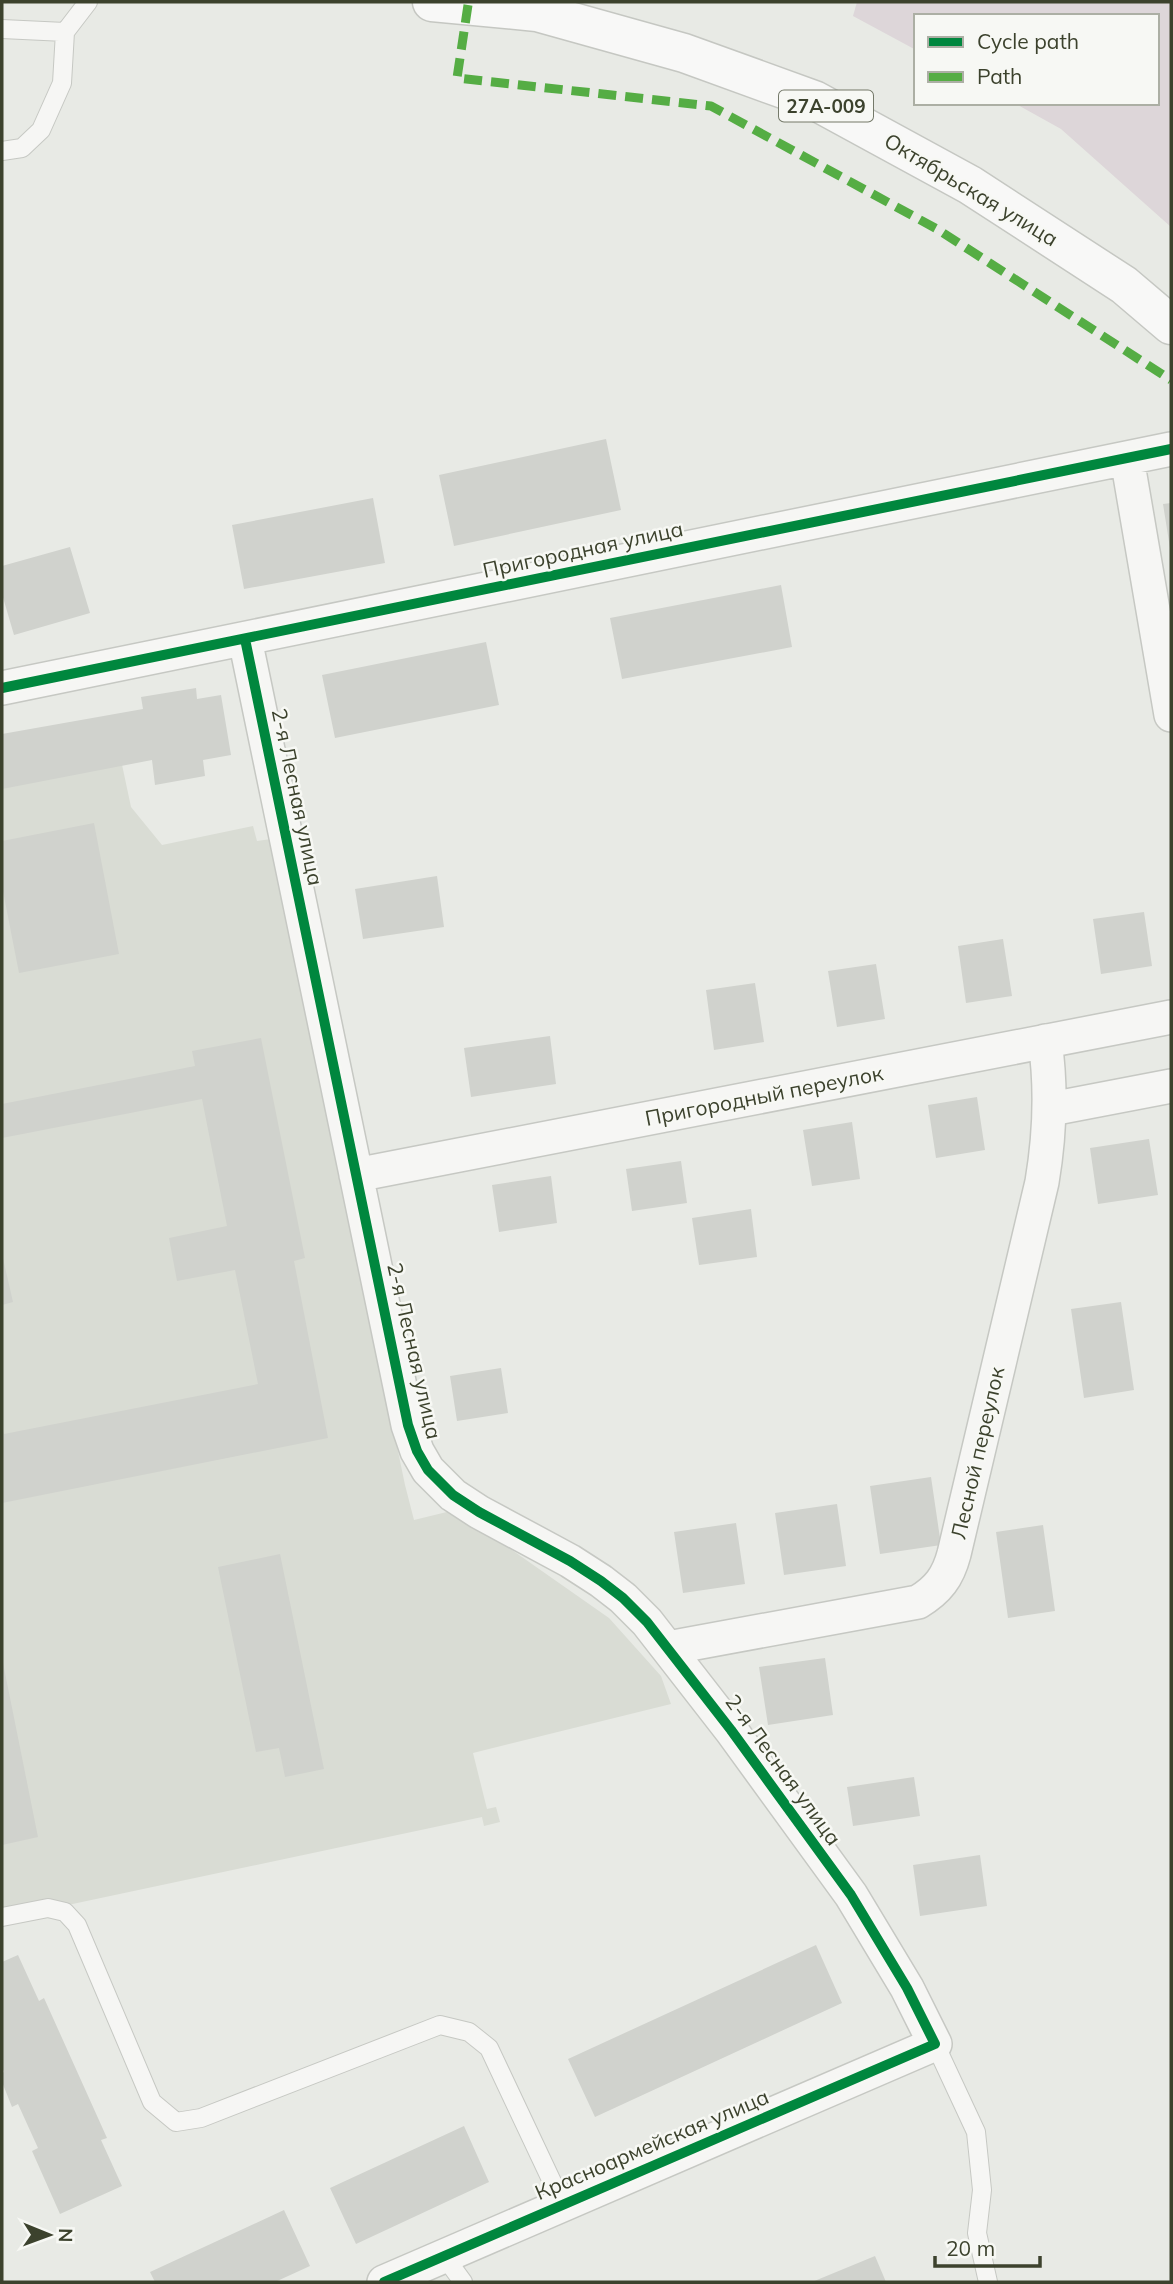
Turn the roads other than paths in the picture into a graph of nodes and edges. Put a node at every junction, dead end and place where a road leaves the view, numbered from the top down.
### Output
1 (88, 2) edge
2 (432, 2) edge
3 (2, 29) edge
4 (65, 32) junction
5 (2, 151) edge
6 (1171, 325) edge
7 (1171, 449) edge
8 (1127, 458) junction
9 (245, 639) junction
10 (2, 688) edge
11 (1171, 715) edge
12 (1171, 1017) edge
13 (1045, 1041) junction
14 (1171, 1086) edge
15 (1051, 1109) junction
16 (356, 1175) junction
17 (668, 1648) junction
18 (2, 1917) edge
19 (935, 2044) junction
20 (563, 2205) junction
21 (453, 2269) edge
22 (384, 2282) edge
23 (988, 2282) edge

1 - 4 lane
2 - 6 main road, Октябрьская улица / 27А-009
3 - 4 lane
4 - 5 lane
7 - 8 street, Пригородная улица
8 - 9 street, Пригородная улица
8 - 11 street
9 - 10 street, Пригородная улица
9 - 16 street, 2-я Лесная улица
12 - 13 street, Пригородный переулок
13 - 15 street, Лесной переулок
13 - 16 street, Пригородный переулок
14 - 15 street
15 - 17 street, Лесной переулок
16 - 17 street, 2-я Лесная улица
17 - 19 street, 2-я Лесная улица
18 - 20 lane
19 - 20 street, Красноармейская улица
19 - 23 lane
20 - 21 street, Красноармейская улица
21 - 22 street, Красноармейская улица

